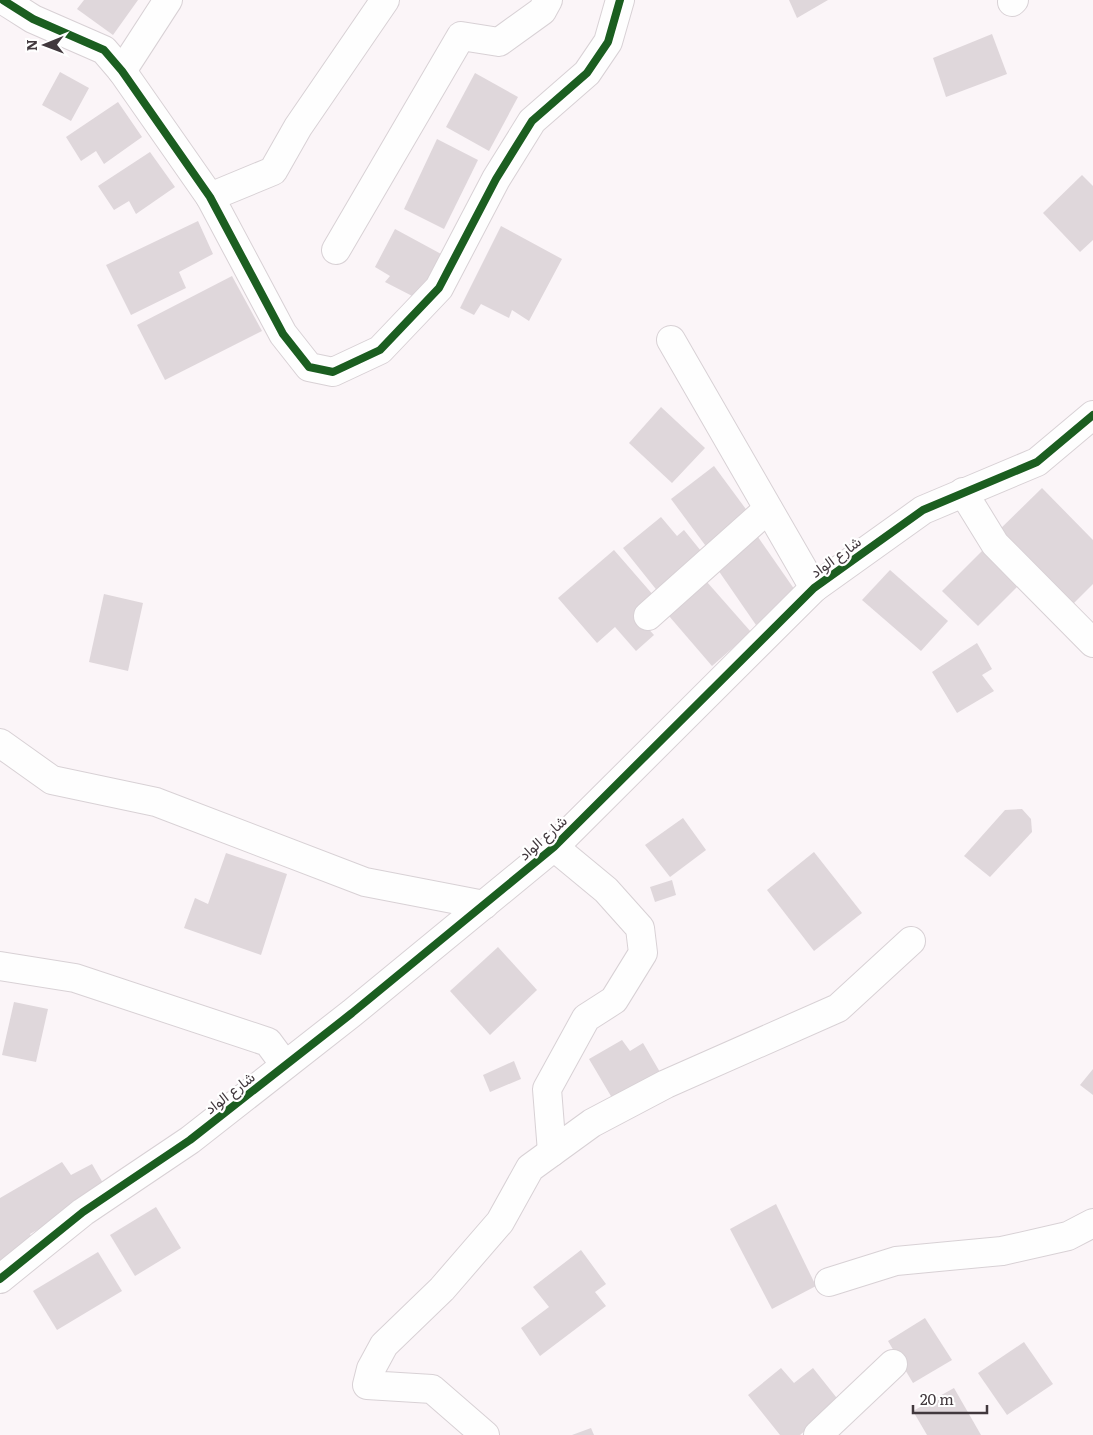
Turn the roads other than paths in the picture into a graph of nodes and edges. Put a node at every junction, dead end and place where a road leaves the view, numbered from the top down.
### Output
1 (4, 0) edge
2 (168, 0) edge
3 (385, 0) edge
4 (548, 0) edge
5 (620, 0) edge
6 (122, 71) junction
7 (210, 197) junction
8 (336, 250) dead end
9 (671, 340) dead end
10 (1093, 415) edge
11 (962, 492) junction
12 (768, 509) junction
13 (814, 588) junction
14 (648, 616) dead end
15 (1093, 644) edge
16 (0, 743) edge
17 (554, 847) junction
18 (484, 905) junction
19 (911, 942) dead end
20 (0, 966) edge
21 (286, 1065) junction
22 (552, 1152) junction
23 (1093, 1223) edge
24 (0, 1279) edge
25 (829, 1282) dead end
26 (893, 1364) dead end
27 (485, 1435) edge
28 (818, 1435) edge

1 - 6 street
2 - 6 street
3 - 7 street
4 - 8 street
5 - 7 street
6 - 7 street
9 - 12 street
10 - 11 street, شارع الواد
11 - 13 street, شارع الواد
11 - 15 street
12 - 13 street
12 - 14 street
13 - 17 street, شارع الواد
16 - 18 street
17 - 18 street, شارع الواد
17 - 22 street
18 - 21 street, شارع الواد
19 - 22 street
20 - 21 street
21 - 24 street, شارع الواد
22 - 27 street
23 - 25 street
26 - 28 street

